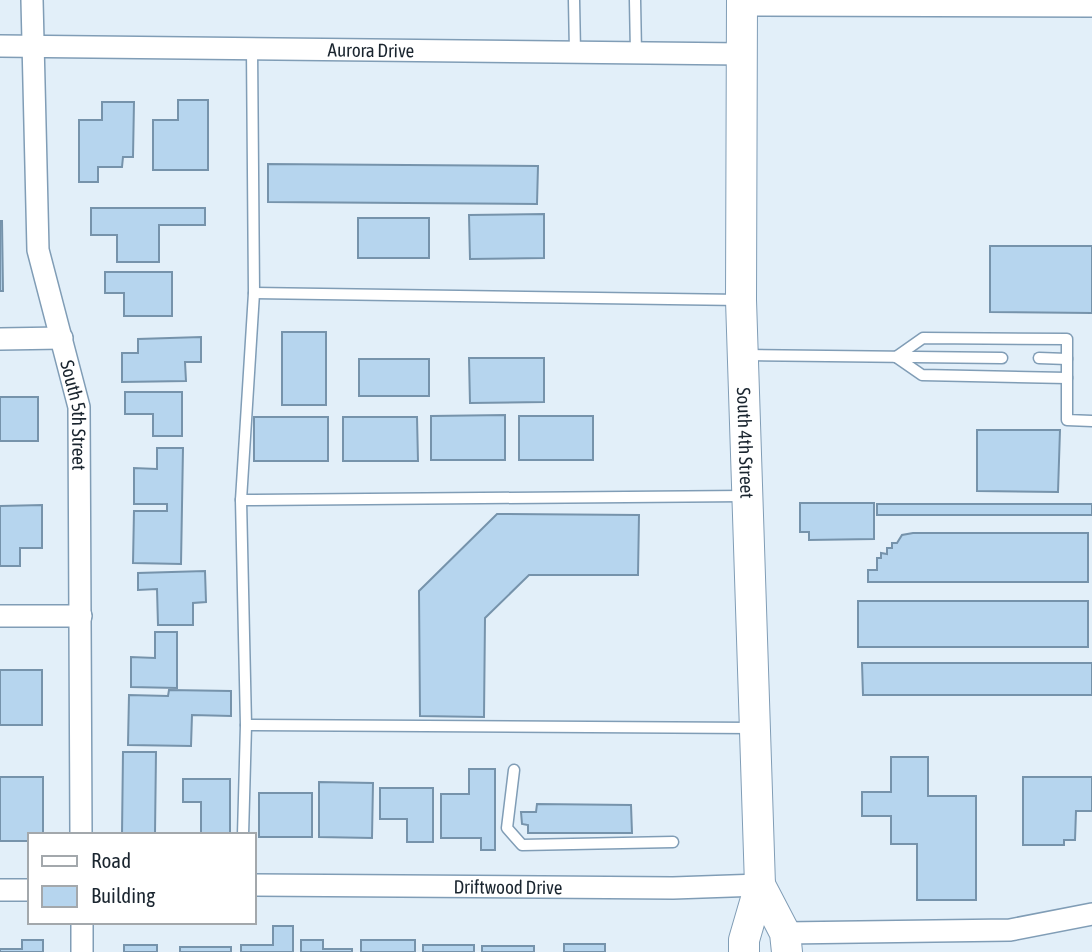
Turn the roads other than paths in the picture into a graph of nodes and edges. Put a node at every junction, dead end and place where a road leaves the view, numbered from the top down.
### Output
1 (32, 0) edge
2 (574, 0) edge
3 (635, 0) edge
4 (742, 2) edge
5 (953, 3) edge
6 (1092, 6) edge
7 (34, 46) junction
8 (0, 47) edge
9 (252, 49) junction
10 (575, 52) junction
11 (636, 53) junction
12 (743, 54) junction
13 (254, 293) junction
14 (741, 300) junction
15 (62, 338) junction
16 (0, 339) edge
17 (742, 355) junction
18 (896, 357) junction
19 (1002, 358) dead end
20 (1039, 358) dead end
21 (1067, 359) junction
22 (1067, 378) junction
23 (1092, 421) edge
24 (746, 496) junction
25 (241, 500) junction
26 (0, 616) edge
27 (81, 617) junction
28 (246, 725) junction
29 (754, 728) junction
30 (514, 770) dead end
31 (81, 833) edge
32 (243, 833) edge
33 (673, 842) dead end
34 (256, 885) edge
35 (760, 885) junction
36 (0, 890) edge
37 (28, 890) edge
38 (1092, 914) edge
39 (82, 924) edge
40 (786, 943) edge
41 (82, 952) edge
42 (744, 952) edge

1 - 7 street, South 5th Street
2 - 10 lane
3 - 11 lane
4 - 5 street
4 - 12 main road, South 4th Street
5 - 6 street
7 - 8 street, Aurora Drive
7 - 9 street, Aurora Drive
7 - 15 street, South 5th Street
9 - 10 street, Aurora Drive
9 - 13 lane
10 - 11 street, Aurora Drive
11 - 12 street, Aurora Drive
12 - 14 main road, South 4th Street
13 - 14 lane
13 - 25 lane
14 - 17 main road, South 4th Street
15 - 16 street
15 - 27 street, South 5th Street
17 - 18 lane
17 - 24 main road, South 4th Street
18 - 19 lane
18 - 21 lane
18 - 22 lane
20 - 21 lane
21 - 22 lane
22 - 23 lane
24 - 25 lane
24 - 29 main road, South 4th Street
25 - 28 lane
26 - 27 street
27 - 31 street, South 5th Street
28 - 29 lane
28 - 32 lane
29 - 35 main road, South 4th Street
30 - 33 lane
34 - 35 street, Driftwood Drive
35 - 40 main road, South 4th Street
35 - 42 main road, South 4th Street
36 - 37 street
38 - 40 street
39 - 41 street

